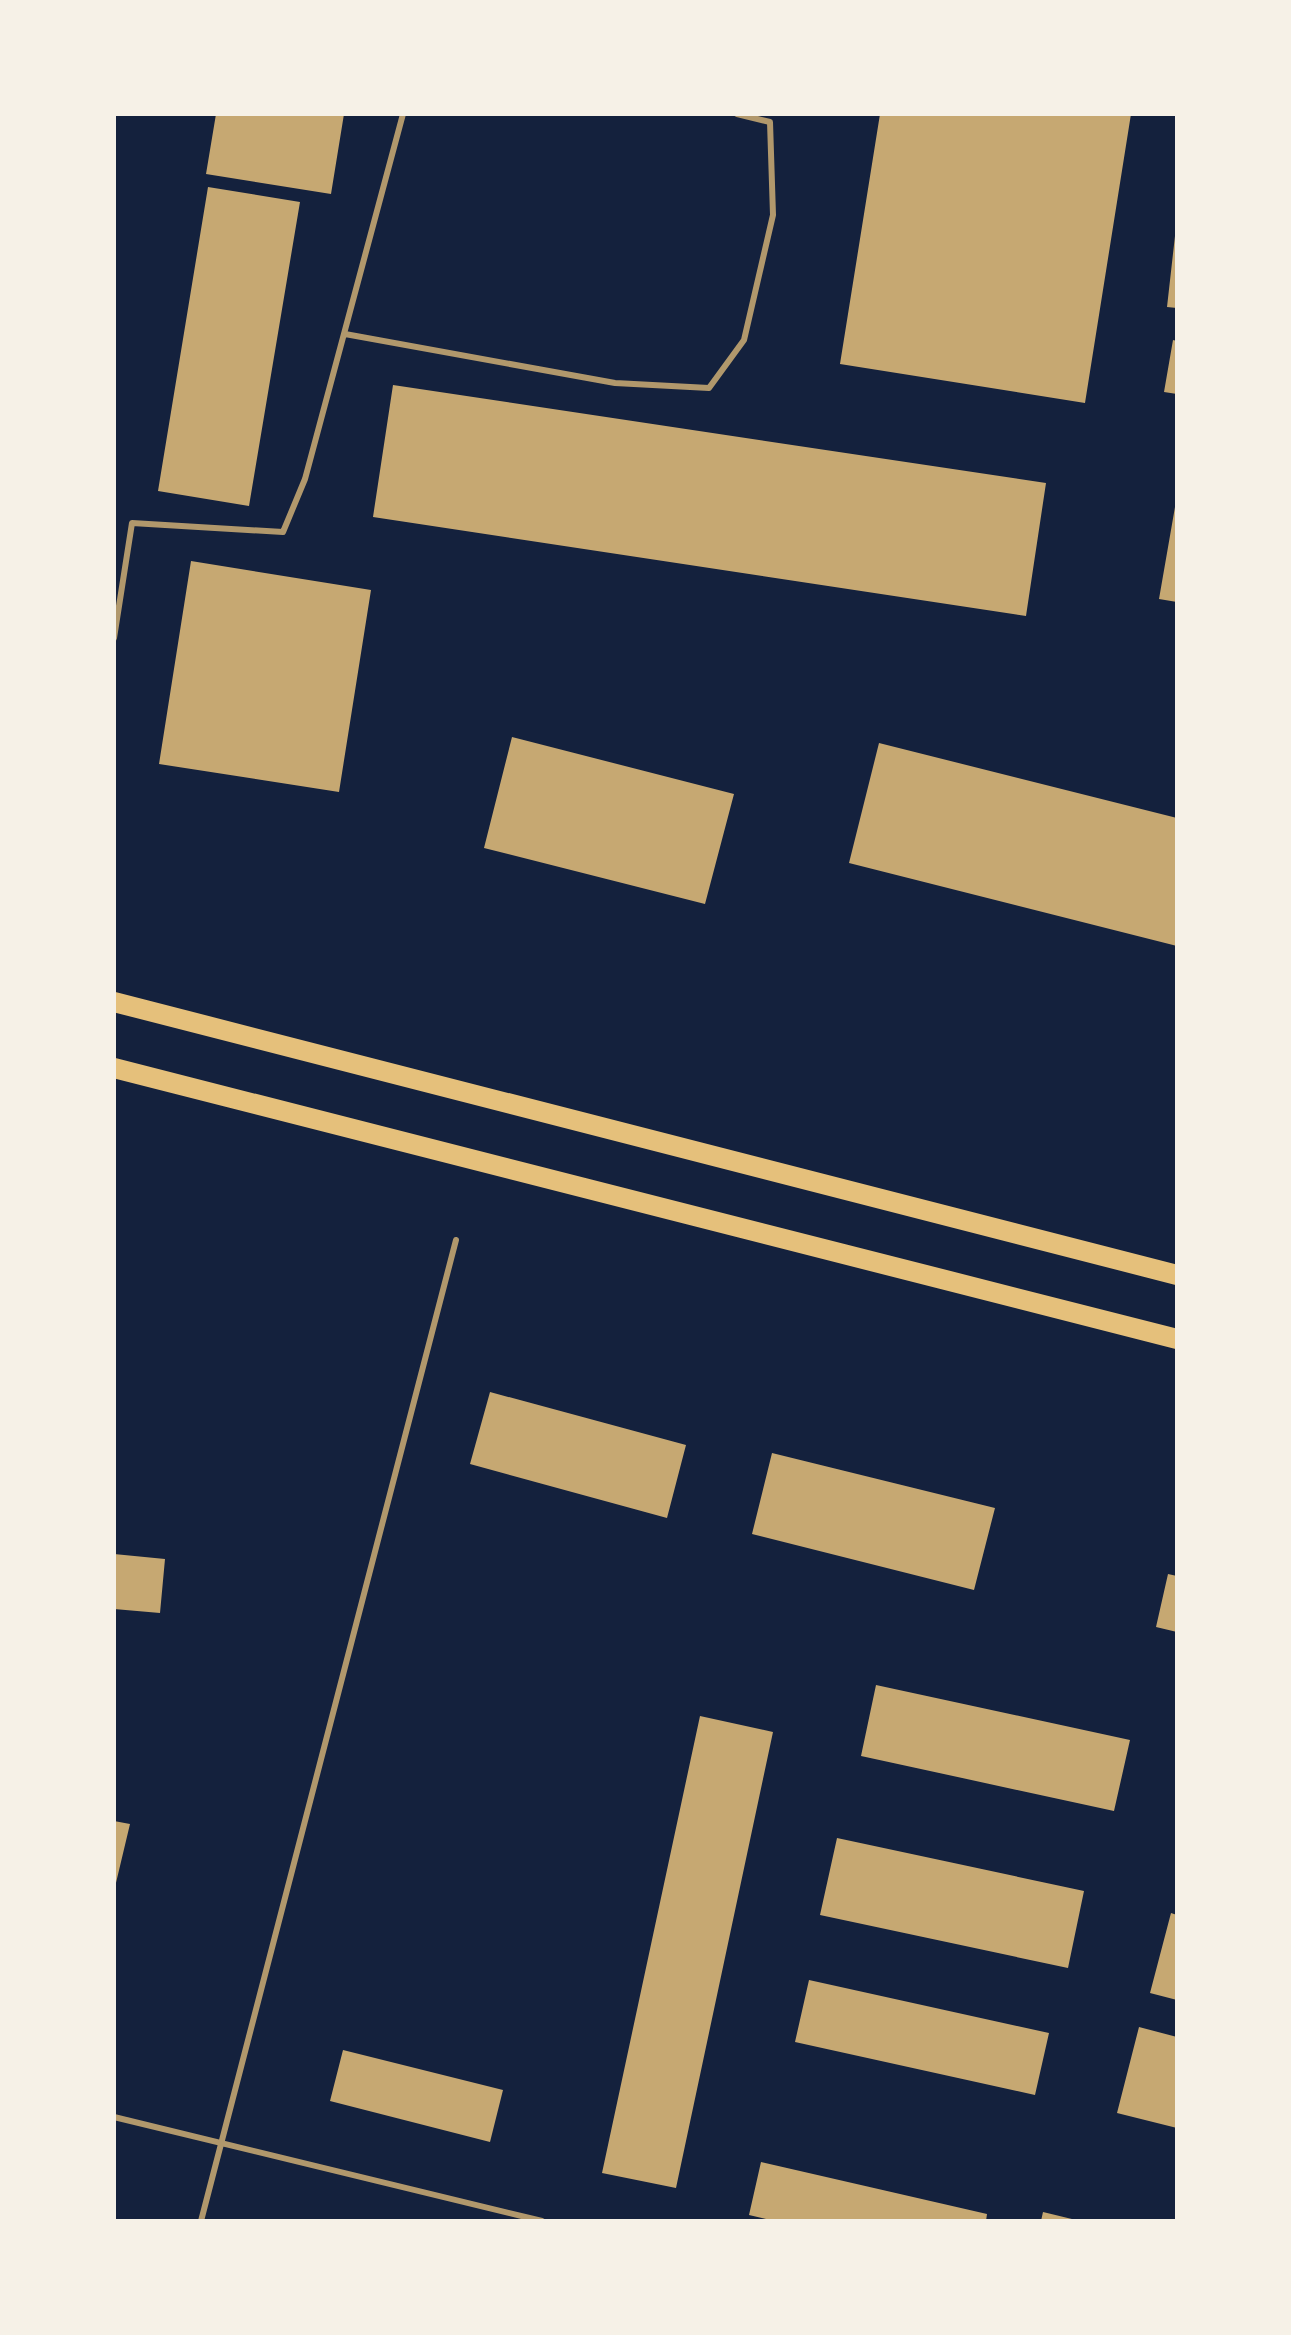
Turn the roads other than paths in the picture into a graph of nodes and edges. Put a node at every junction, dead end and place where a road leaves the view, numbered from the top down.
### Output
1 (403, 114) edge
2 (737, 114) edge
3 (345, 334) junction
4 (114, 638) edge
5 (114, 1002) edge
6 (114, 1068) edge
7 (456, 1240) dead end
8 (1177, 1275) edge
9 (1177, 1339) edge
10 (114, 2117) edge
11 (221, 2143) junction
12 (201, 2221) edge
13 (542, 2221) edge

1 - 3 lane
2 - 3 lane
3 - 4 lane
5 - 8 main road
6 - 9 main road
7 - 11 lane
10 - 11 lane
11 - 12 lane
11 - 13 lane

